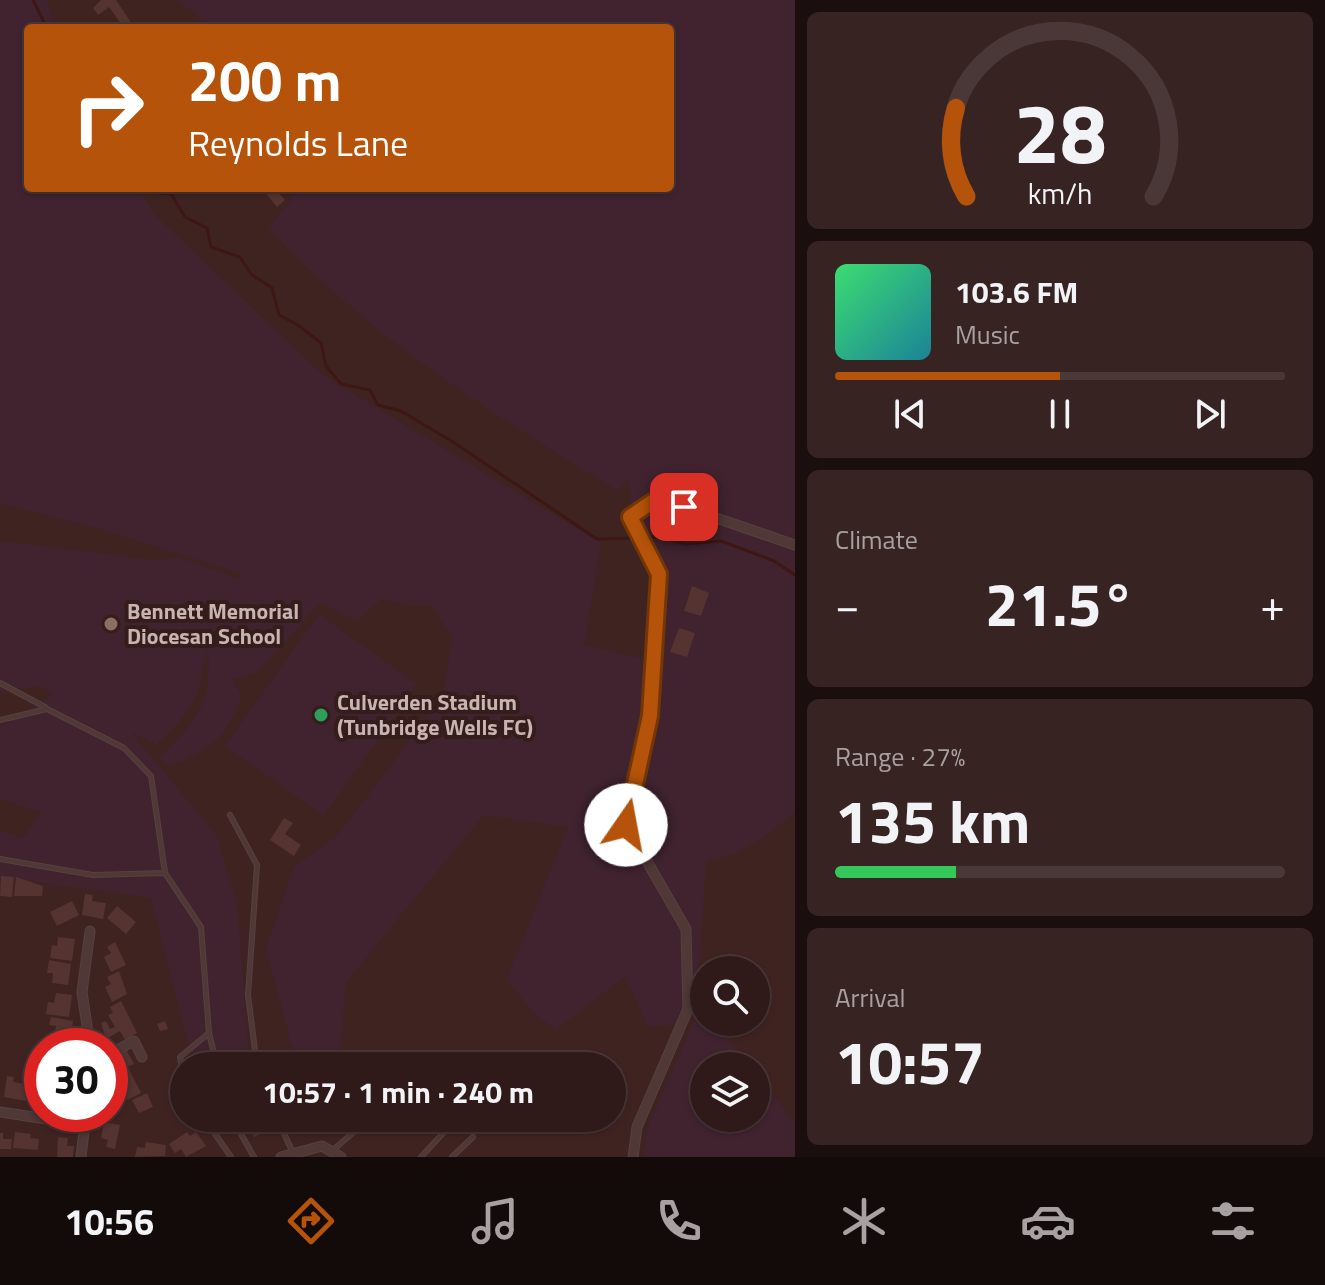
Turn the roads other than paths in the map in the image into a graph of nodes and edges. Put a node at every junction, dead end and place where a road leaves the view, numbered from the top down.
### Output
1 (795, 545) edge
2 (0, 683) edge
3 (47, 709) junction
4 (0, 720) edge
5 (230, 815) dead end
6 (0, 859) edge
7 (165, 873) junction
8 (90, 931) dead end
9 (87, 1028) edge
10 (209, 1033) junction
11 (128, 1044) edge
12 (186, 1052) edge
13 (214, 1052) edge
14 (255, 1052) edge
15 (142, 1057) dead end
16 (0, 1112) edge
17 (24, 1114) edge
18 (84, 1132) edge
19 (214, 1132) edge
20 (240, 1132) edge
21 (283, 1132) edge
22 (357, 1132) edge
23 (444, 1132) edge
24 (473, 1137) dead end
25 (293, 1153) junction
26 (337, 1154) edge
27 (81, 1157) edge
28 (231, 1157) edge
29 (254, 1157) edge
30 (281, 1157) edge
31 (421, 1157) edge
32 (452, 1157) edge
33 (633, 1157) edge

1 - 33 street
2 - 3 lane
3 - 4 lane
3 - 7 lane
5 - 14 lane
6 - 7 lane
7 - 10 lane
8 - 9 street
10 - 12 lane
10 - 13 lane
11 - 15 street
16 - 17 street
18 - 27 street
19 - 28 lane
20 - 29 lane
21 - 25 lane
22 - 26 lane
23 - 31 lane
24 - 32 lane
25 - 26 street
25 - 30 street

